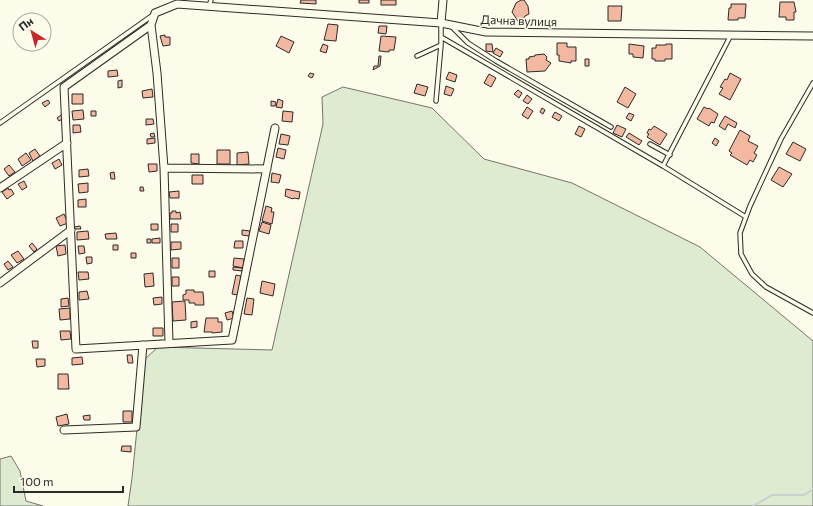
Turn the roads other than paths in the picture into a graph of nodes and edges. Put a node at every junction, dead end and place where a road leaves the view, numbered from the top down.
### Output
1 (443, 0) edge
2 (210, 3) edge
3 (155, 13) junction
4 (441, 23) junction
5 (450, 25) junction
6 (151, 26) junction
7 (731, 35) junction
8 (813, 36) edge
9 (441, 37) junction
10 (441, 45) junction
11 (417, 56) dead end
12 (813, 83) edge
13 (436, 101) dead end
14 (0, 123) edge
15 (611, 127) dead end
16 (275, 128) dead end
17 (67, 143) junction
18 (650, 144) dead end
19 (670, 155) junction
20 (664, 166) junction
21 (164, 168) junction
22 (267, 169) junction
23 (0, 188) edge
24 (746, 217) junction
25 (71, 230) junction
26 (0, 283) edge
27 (813, 313) edge
28 (169, 343) junction
29 (143, 345) junction
30 (64, 430) dead end

1 - 4 street
2 - 3 street, Дачна вулиця
2 - 4 street, Дачна вулиця
3 - 6 street
3 - 14 lane
4 - 5 street, Дачна вулиця
4 - 9 lane
5 - 7 street, Дачна вулиця
5 - 15 lane
6 - 17 street
6 - 21 street
7 - 8 street, Дачна вулиця
7 - 19 lane
9 - 10 lane
9 - 20 lane
10 - 11 lane
10 - 13 lane
12 - 24 lane
16 - 22 street
17 - 23 street
17 - 25 street
18 - 19 lane
19 - 20 lane
20 - 24 lane
21 - 22 street
21 - 28 street
22 - 28 street
24 - 27 lane
25 - 26 street
25 - 29 street
28 - 29 street
29 - 30 street

